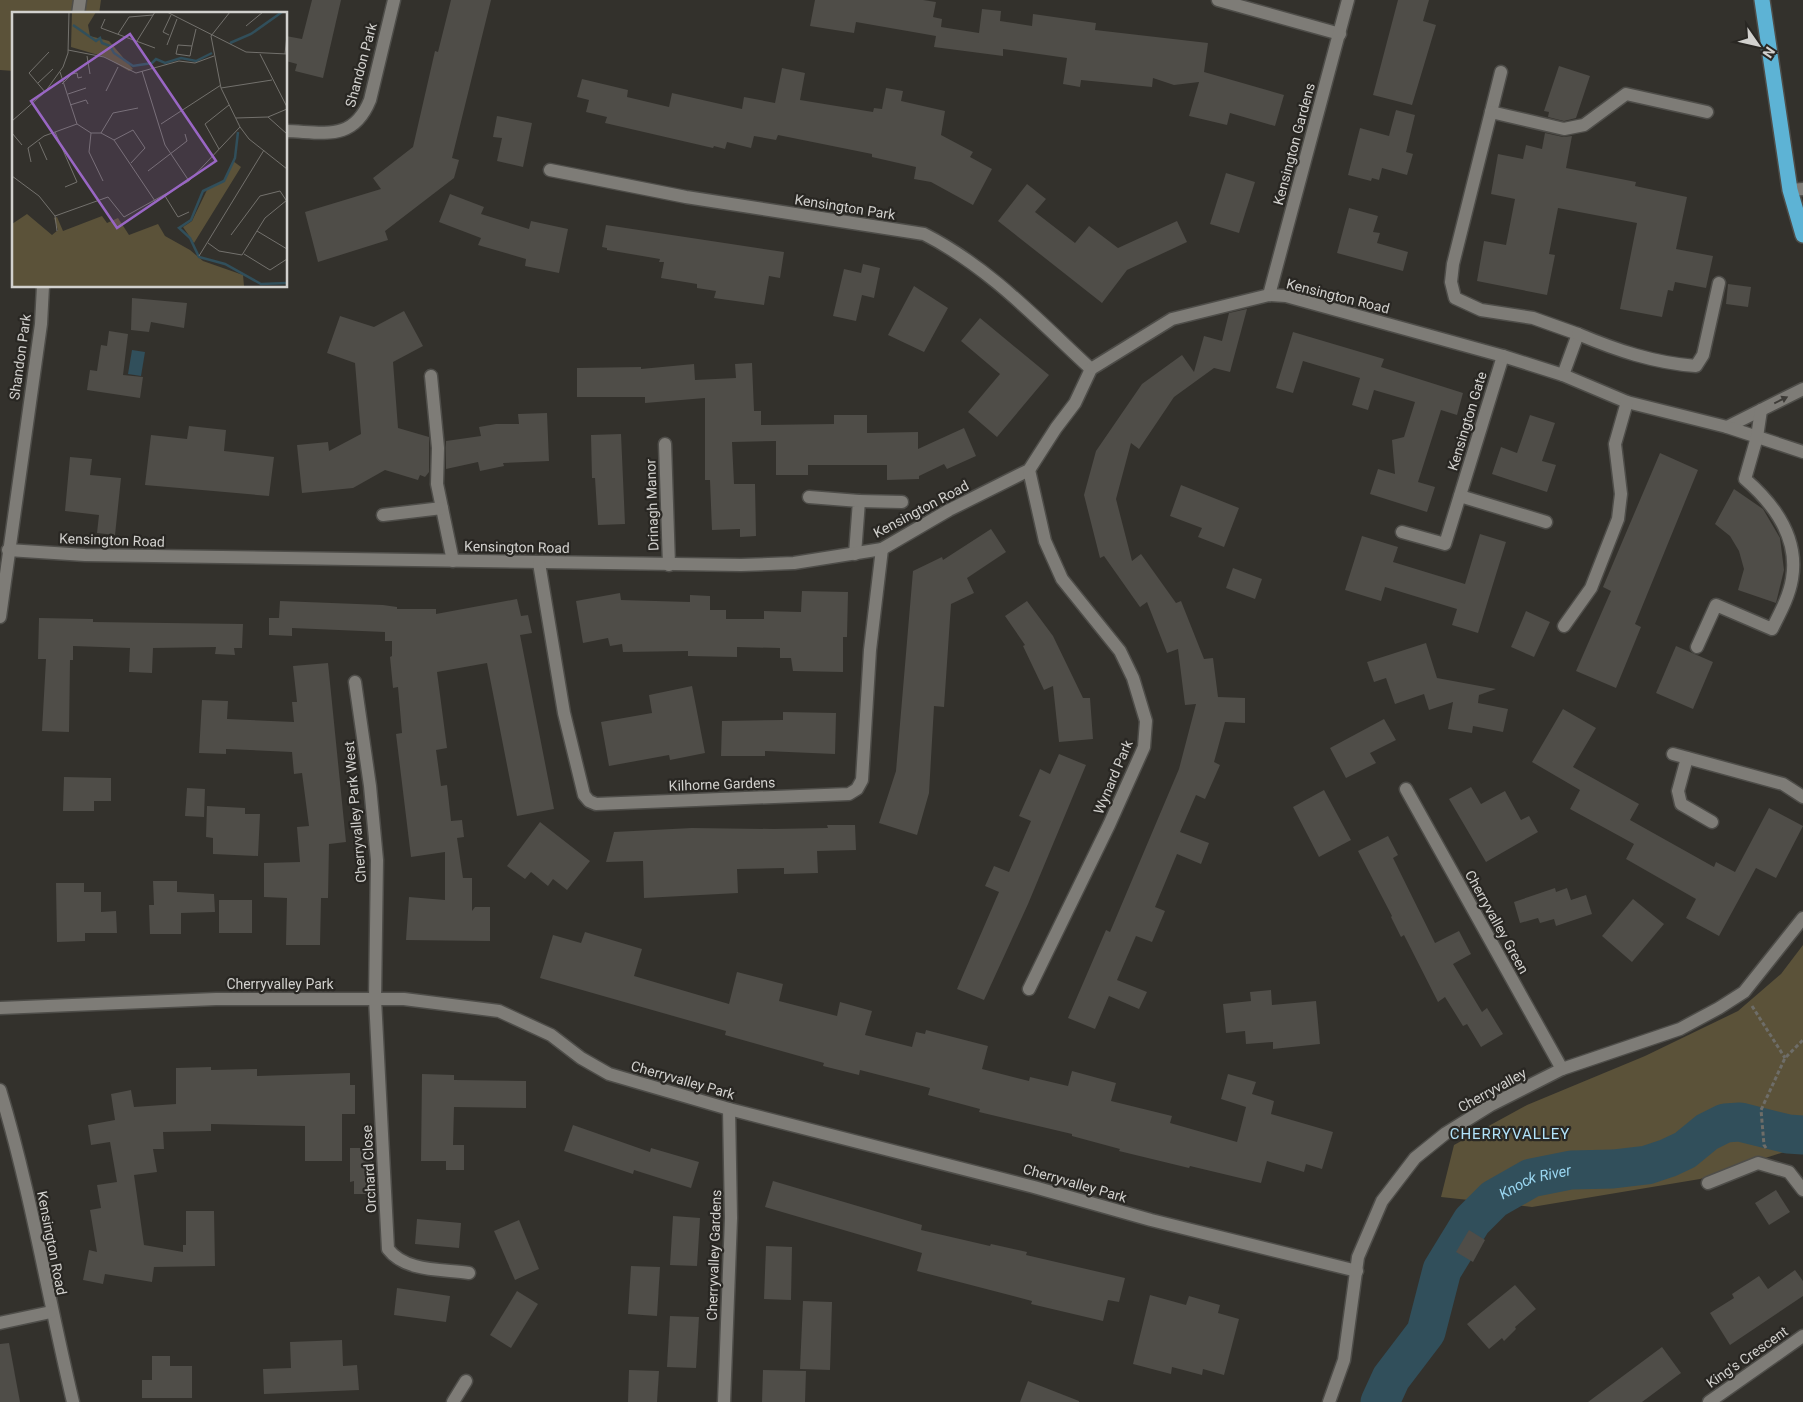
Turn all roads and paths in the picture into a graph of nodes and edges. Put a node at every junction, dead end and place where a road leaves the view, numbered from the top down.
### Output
1 (394, 0) edge
2 (1218, 0) edge
3 (1348, 0) edge
4 (1762, 0) edge
5 (1340, 34) junction
6 (1501, 72) dead end
7 (1491, 112) junction
8 (1707, 112) dead end
9 (288, 131) edge
10 (550, 170) dead end
11 (1796, 190) edge
12 (1803, 236) edge
13 (1719, 283) dead end
14 (43, 288) edge
15 (1269, 295) junction
16 (1578, 334) junction
17 (1503, 356) junction
18 (1091, 369) junction
19 (1563, 374) junction
20 (431, 376) dead end
21 (1803, 390) edge
22 (1627, 402) junction
23 (1761, 410) junction
24 (1728, 427) junction
25 (1757, 437) junction
26 (665, 444) dead end
27 (1803, 452) edge
28 (1029, 470) junction
29 (1460, 496) junction
30 (809, 497) dead end
31 (858, 501) junction
32 (902, 502) dead end
33 (442, 508) junction
34 (383, 515) dead end
35 (1546, 522) dead end
36 (1402, 532) dead end
37 (882, 549) junction
38 (8, 550) junction
39 (855, 554) junction
40 (454, 561) junction
41 (539, 563) junction
42 (669, 565) junction
43 (0, 617) edge
44 (1564, 626) dead end
45 (1697, 647) dead end
46 (355, 682) dead end
47 (1673, 754) dead end
48 (1687, 758) junction
49 (1406, 789) dead end
50 (1803, 797) edge
51 (1712, 822) dead end
52 (1803, 918) edge
53 (1029, 989) dead end
54 (1744, 992) junction
55 (375, 999) junction
56 (0, 1008) edge
57 (1803, 1040) edge
58 (1785, 1058) junction
59 (1562, 1069) junction
60 (0, 1090) edge
61 (729, 1109) junction
62 (1764, 1145) dead end
63 (1708, 1183) dead end
64 (1803, 1190) edge
65 (1357, 1271) junction
66 (469, 1273) dead end
67 (51, 1312) junction
68 (0, 1323) edge
69 (1803, 1336) edge
70 (466, 1381) dead end
71 (73, 1402) edge
72 (453, 1402) edge
73 (724, 1402) edge
74 (1329, 1402) edge
75 (1709, 1402) edge

1 - 9 street, Shandon Park
2 - 5 street
3 - 5 street, Kensington Gardens
4 - 11 highway
5 - 15 street, Kensington Gardens
6 - 7 street
7 - 8 street
7 - 16 street
10 - 18 street, Kensington Park
11 - 12 highway
13 - 16 street
14 - 38 street, Shandon Park
15 - 17 street, Kensington Road
15 - 18 street, Kensington Road
16 - 19 street
17 - 19 street, Kensington Road
17 - 29 street, Kensington Gate
18 - 28 street
19 - 22 street, Kensington Road
20 - 33 street
23 -> 21 street
22 - 24 street, Kensington Road
22 - 44 street
23 - 24 street
23 - 25 street
24 - 25 street, Kensington Road
25 - 27 street, Kensington Road
25 - 45 street
26 - 42 street, Drinagh Manor
28 - 37 street, Kensington Road
28 - 53 street, Wynard Park
29 - 35 street
29 - 36 street, Kensington Gate
30 - 31 street
31 - 32 street
31 - 39 street
33 - 34 street
33 - 40 street
37 - 39 street, Kensington Road
37 - 41 street, Kilhorne Gardens
38 - 40 street, Kensington Road
38 - 43 street
39 - 42 street, Kensington Road
40 - 41 street, Kensington Road
41 - 42 street, Kensington Road
46 - 55 street, Cherryvalley Park West
47 - 48 street
48 - 50 street
48 - 51 street
49 - 59 street, Cherryvalley Green
52 - 54 street, Cherryvalley
54 - 58 path
54 - 59 street, Cherryvalley
55 - 56 street, Cherryvalley Park
55 - 61 street, Cherryvalley Park
55 - 66 street, Orchard Close
57 - 58 path
58 - 62 path
59 - 65 street, Cherryvalley
60 - 67 street, Kensington Road
61 - 65 street, Cherryvalley Park
61 - 73 street, Cherryvalley Gardens
63 - 64 street
65 - 74 street, Cherryvalley
67 - 68 street
67 - 71 street, Kensington Road
69 - 75 street, King's Crescent
70 - 72 street

